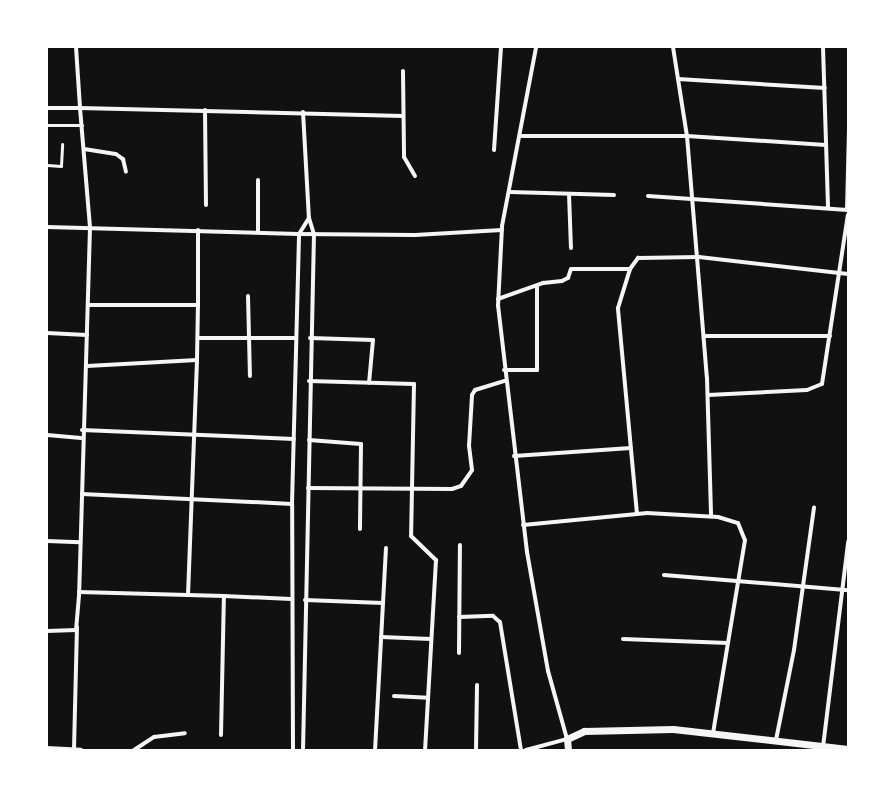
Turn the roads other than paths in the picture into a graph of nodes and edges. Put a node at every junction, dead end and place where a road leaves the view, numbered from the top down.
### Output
1 (76, 47) edge
2 (502, 47) edge
3 (536, 47) edge
4 (673, 47) edge
5 (823, 47) edge
6 (403, 71) dead end
7 (678, 79) junction
8 (825, 88) junction
9 (47, 108) edge
10 (80, 108) junction
11 (205, 110) junction
12 (303, 112) junction
13 (403, 116) junction
14 (82, 125) junction
15 (47, 126) edge
16 (848, 126) edge
17 (522, 136) junction
18 (687, 136) junction
19 (62, 144) dead end
20 (826, 145) junction
21 (84, 148) junction
22 (494, 150) dead end
23 (47, 165) edge
24 (126, 172) dead end
25 (415, 176) dead end
26 (258, 180) dead end
27 (510, 192) junction
28 (569, 194) junction
29 (614, 195) dead end
30 (648, 196) dead end
31 (694, 199) junction
32 (206, 205) dead end
33 (828, 208) junction
34 (847, 210) edge
35 (848, 215) edge
36 (309, 218) junction
37 (47, 227) edge
38 (90, 228) junction
39 (198, 230) junction
40 (502, 230) junction
41 (258, 232) junction
42 (299, 234) junction
43 (314, 234) junction
44 (571, 248) dead end
45 (698, 257) junction
46 (630, 269) junction
47 (840, 273) junction
48 (848, 274) edge
49 (537, 287) junction
50 (248, 296) dead end
51 (498, 299) junction
52 (198, 305) junction
53 (89, 306) junction
54 (47, 333) edge
55 (87, 335) junction
56 (704, 336) junction
57 (830, 336) junction
58 (198, 338) junction
59 (248, 338) junction
60 (296, 338) junction
61 (310, 338) junction
62 (197, 360) junction
63 (87, 366) junction
64 (504, 370) junction
65 (250, 376) dead end
66 (505, 381) junction
67 (309, 382) junction
68 (369, 383) junction
69 (708, 395) junction
70 (82, 430) junction
71 (47, 435) edge
72 (196, 436) junction
73 (81, 438) junction
74 (294, 439) junction
75 (309, 440) junction
76 (631, 448) junction
77 (514, 456) junction
78 (308, 488) junction
79 (412, 488) junction
80 (361, 489) junction
81 (82, 494) junction
82 (193, 499) junction
83 (292, 504) junction
84 (814, 507) dead end
85 (637, 514) junction
86 (711, 516) junction
87 (523, 525) junction
88 (360, 529) dead end
89 (47, 541) edge
90 (80, 542) junction
91 (848, 542) edge
92 (460, 544) dead end
93 (386, 548) dead end
94 (664, 575) dead end
95 (738, 582) junction
96 (802, 587) junction
97 (841, 589) junction
98 (848, 590) edge
99 (78, 592) junction
100 (188, 595) junction
101 (224, 596) junction
102 (291, 599) junction
103 (305, 600) junction
104 (383, 603) junction
105 (459, 617) junction
106 (77, 627) junction
107 (47, 631) edge
108 (381, 637) junction
109 (431, 639) junction
110 (623, 639) dead end
111 (728, 643) junction
112 (459, 653) dead end
113 (477, 685) dead end
114 (394, 696) dead end
115 (428, 698) junction
116 (185, 733) dead end
117 (713, 734) junction
118 (221, 735) dead end
119 (567, 739) junction
120 (776, 740) junction
121 (823, 746) junction
122 (47, 748) edge
123 (74, 749) junction
124 (293, 749) edge
125 (848, 749) edge
126 (82, 750) edge
127 (134, 750) edge
128 (299, 750) edge
129 (303, 750) edge
130 (375, 750) edge
131 (425, 750) edge
132 (476, 750) edge
133 (521, 750) edge
134 (526, 750) edge
135 (568, 750) edge

1 - 10 street
2 - 22 street
3 - 17 street
4 - 7 street
5 - 8 street
6 - 13 street
7 - 8 street
7 - 18 street
8 - 20 street
9 - 10 street
10 - 11 street
10 - 14 street
11 - 12 street
11 - 32 street
12 - 13 street
12 - 36 street
13 - 25 street
14 - 15 lane
14 - 21 street
16 - 34 lane
17 - 18 street
17 - 27 street
18 - 20 street
18 - 31 street
19 - 23 lane
20 - 33 street
21 - 24 street
21 - 38 street
26 - 41 street
27 - 28 street
27 - 40 street
28 - 29 street
28 - 44 street
30 - 31 street
31 - 33 street
31 - 45 street
33 - 34 street
35 - 47 street
36 - 42 street
36 - 43 street
37 - 38 street
38 - 39 street
38 - 53 street
39 - 41 street
39 - 52 street
40 - 43 street
40 - 51 street
41 - 42 street
42 - 43 street
42 - 60 street
43 - 61 street
45 - 46 street
45 - 47 street
45 - 56 street
46 - 49 street
46 - 76 street
47 - 48 street
47 - 57 street
49 - 51 street
49 - 64 street
50 - 59 street
51 - 64 street
52 - 53 street
52 - 58 street
53 - 55 street
54 - 55 street
55 - 63 street
56 - 57 street
56 - 69 street
57 - 69 street
58 - 59 street
58 - 62 street
59 - 60 street
59 - 65 street
60 - 74 street
61 - 67 street
61 - 68 street
62 - 63 street
62 - 72 street
63 - 70 street
64 - 66 street
66 - 77 street
66 - 79 street
67 - 68 street
67 - 75 street
68 - 79 street
69 - 86 street
70 - 72 street
70 - 73 street
71 - 73 street
72 - 74 street
72 - 82 street
73 - 81 street
74 - 83 street
75 - 78 street
75 - 80 street
76 - 77 street
76 - 85 street
77 - 87 street
78 - 80 street
78 - 103 street
79 - 80 street
79 - 109 street
80 - 88 street
81 - 82 street
81 - 90 street
82 - 83 street
82 - 100 street
83 - 102 street
84 - 96 street
85 - 86 street
85 - 87 street
86 - 95 street
87 - 119 street
89 - 90 street
90 - 99 street
91 - 97 street
92 - 105 street
93 - 104 street
94 - 95 street
95 - 96 street
95 - 111 street
96 - 97 street
96 - 120 street
97 - 98 street
97 - 121 street
99 - 100 street
99 - 106 street
100 - 101 street
101 - 102 street
101 - 118 street
102 - 124 street
103 - 104 street
103 - 129 street
104 - 108 street
105 - 112 street
105 - 133 street
106 - 107 street
106 - 123 street
108 - 109 street
108 - 130 street
109 - 115 street
110 - 111 street
111 - 117 street
113 - 132 street
114 - 115 street
115 - 131 street
116 - 127 street
117 - 119 street
117 - 120 street
119 - 134 street
119 - 135 street
120 - 121 street
121 - 125 street
122 - 123 street
123 - 126 street
124 - 128 street

